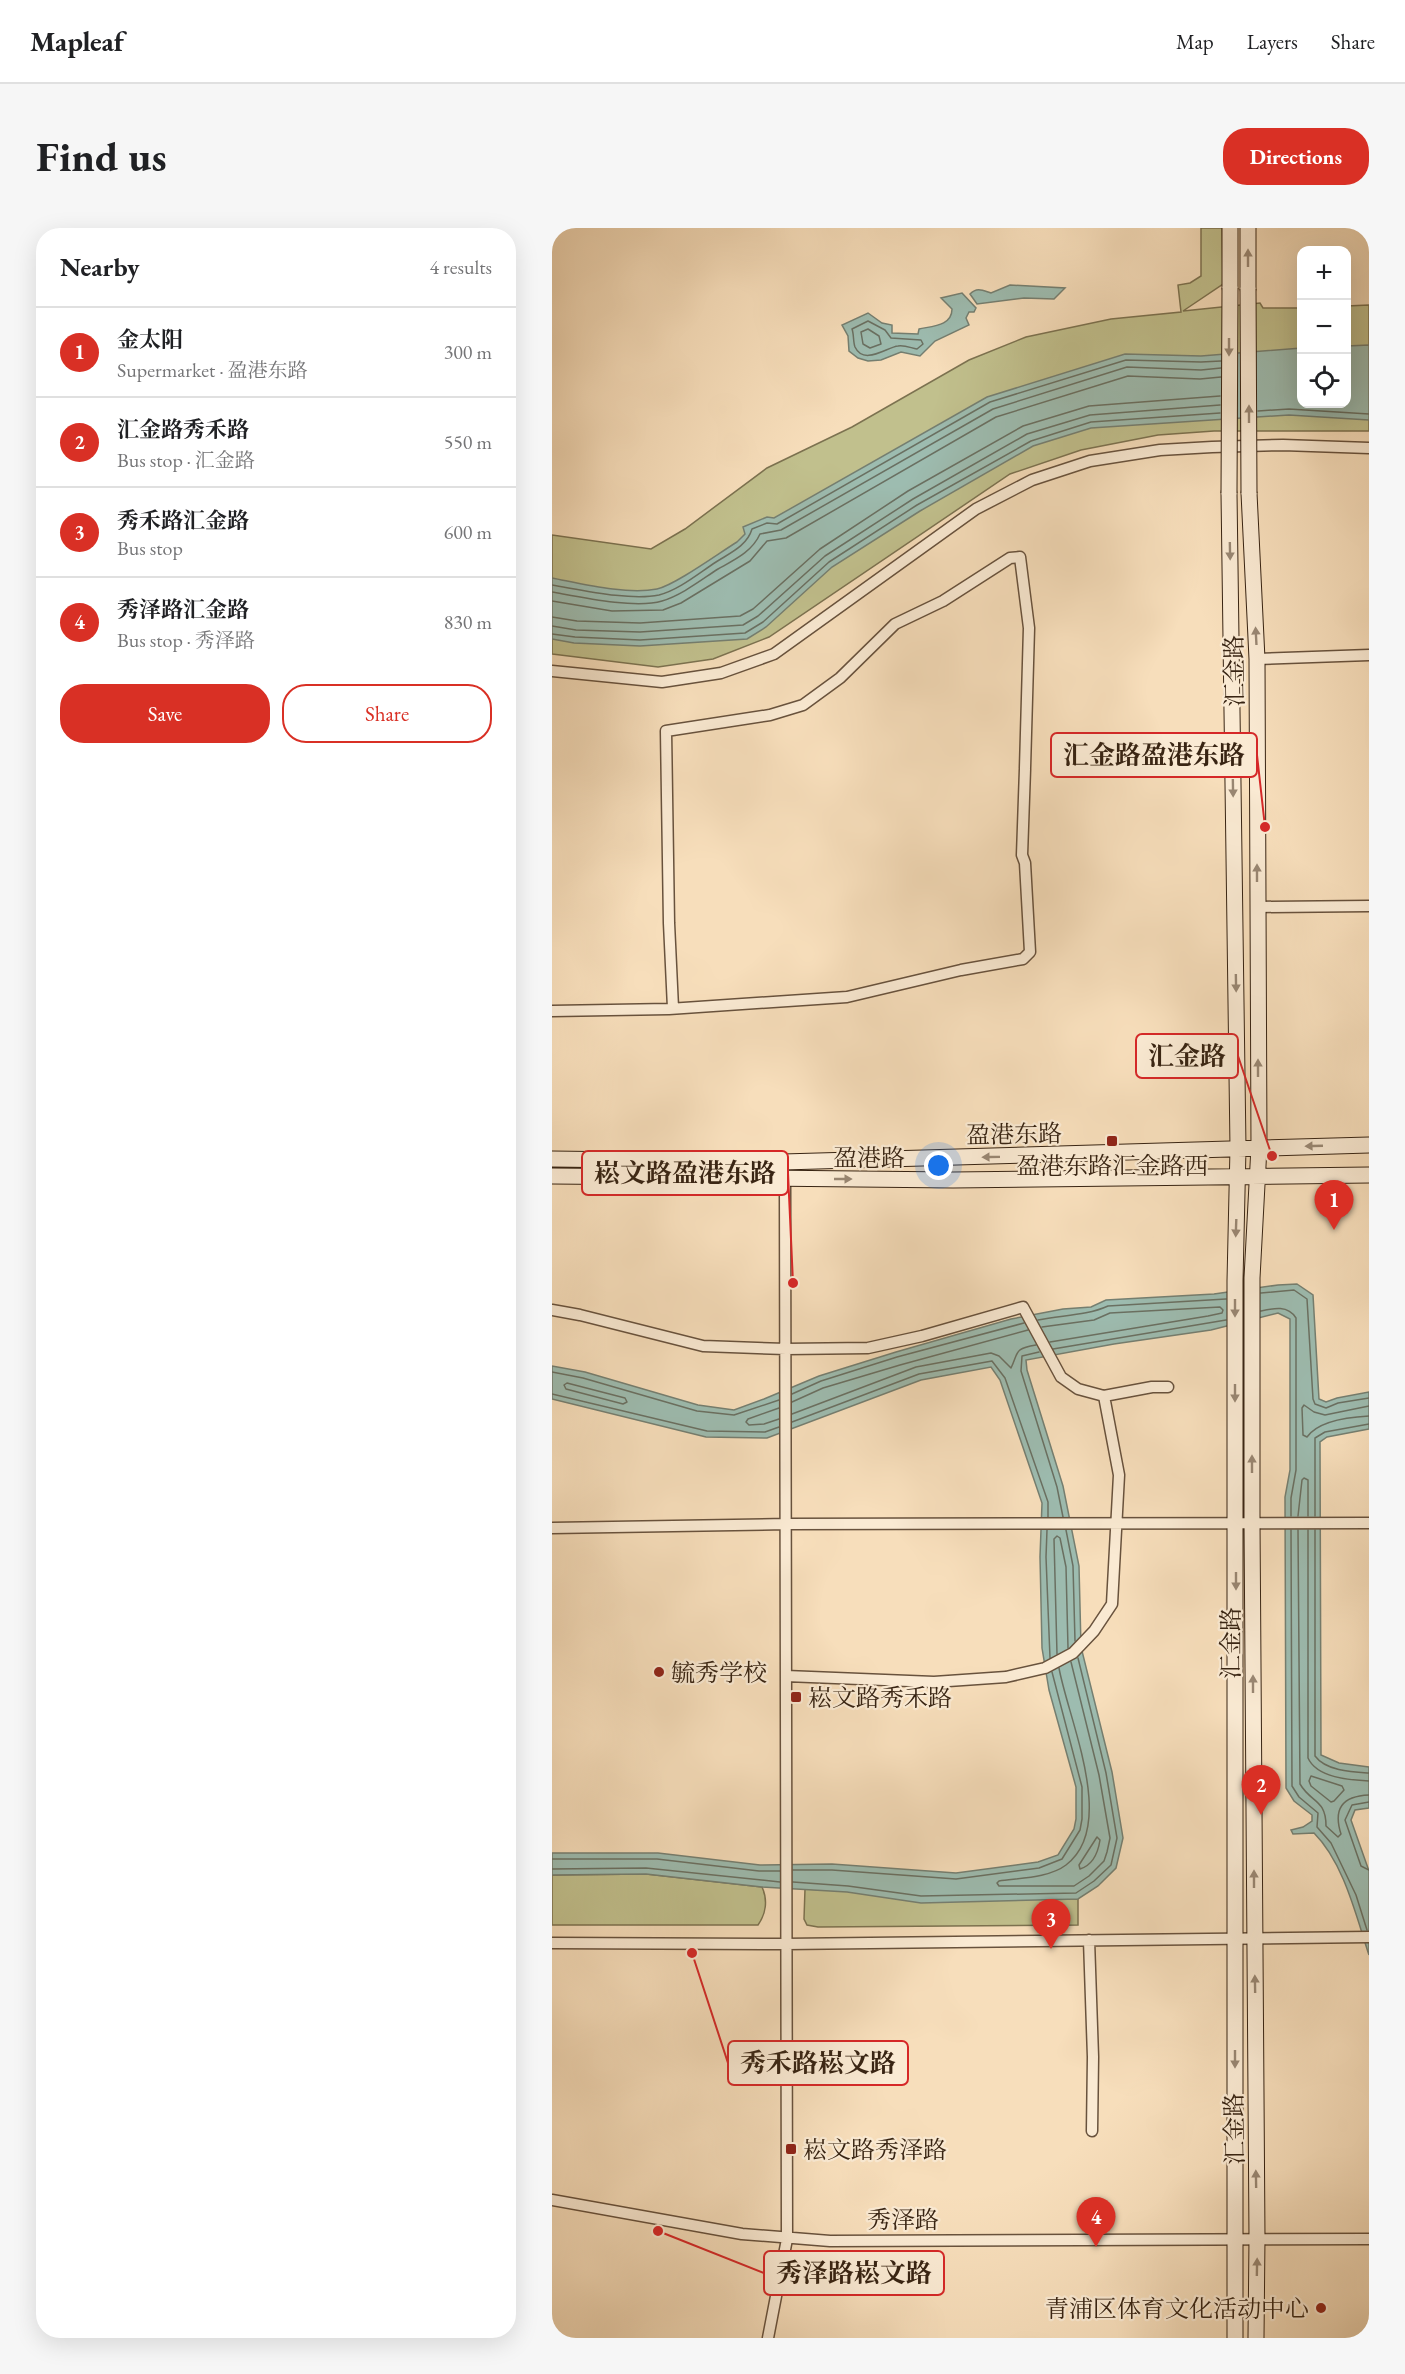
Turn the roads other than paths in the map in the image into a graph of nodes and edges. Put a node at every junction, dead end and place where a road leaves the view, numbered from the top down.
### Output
1 (1230, 228) edge
2 (1248, 228) edge
3 (1369, 448) edge
4 (1369, 655) edge
5 (1257, 659) junction
6 (552, 671) edge
7 (1369, 906) edge
8 (1257, 907) junction
9 (674, 1008) junction
10 (552, 1011) edge
11 (1369, 1144) edge
12 (1258, 1147) junction
13 (1238, 1148) junction
14 (552, 1159) edge
15 (783, 1162) junction
16 (1257, 1175) junction
17 (1369, 1175) edge
18 (552, 1176) edge
19 (1238, 1176) junction
20 (785, 1179) junction
21 (552, 1311) edge
22 (784, 1348) junction
23 (1168, 1387) dead end
24 (1104, 1396) junction
25 (1244, 1522) junction
26 (1369, 1522) edge
27 (1117, 1523) junction
28 (786, 1524) junction
29 (552, 1528) edge
30 (786, 1676) junction
31 (1234, 1937) junction
32 (1254, 1937) junction
33 (1369, 1937) edge
34 (1089, 1940) junction
35 (552, 1943) edge
36 (786, 1944) junction
37 (1092, 2131) dead end
38 (552, 2200) edge
39 (1235, 2238) junction
40 (1257, 2238) junction
41 (787, 2239) junction
42 (1369, 2239) edge
43 (768, 2338) edge
44 (1235, 2338) edge
45 (1256, 2338) edge

1 -> 13 main road, 汇金路, bridge
5 -> 2 main road, 汇金路, bridge
3 - 6 street
4 - 5 street
8 -> 5 main road, 汇金路
7 - 8 street
12 -> 8 main road, 汇金路
9 - 9 street
9 - 10 street
11 -> 12 main road, 盈港东路
12 - 13 main road, 盈港东路
12 - 16 main road, 汇金路
13 -> 15 main road, 盈港东路
13 - 19 main road, 汇金路
14 - 15 main road, 盈港东路
15 - 20 street
16 - 17 main road
16 - 19 main road, 盈港路
25 -> 16 main road, 汇金路
18 - 20 main road, 盈港路
20 -> 19 main road, 盈港路
19 -> 25 main road, 汇金路
20 - 22 street
21 - 22 street
22 - 24 street
22 - 28 street
23 - 24 street
24 - 27 street
25 - 26 street
25 - 27 street
25 -> 31 main road, 汇金路
32 -> 25 main road, 汇金路
27 - 28 street
27 - 30 street
28 - 29 street
28 - 30 street
30 - 36 street
31 - 32 street
31 - 34 street
31 -> 39 main road, 汇金路
32 - 33 street
40 -> 32 main road, 汇金路
34 - 36 street
34 - 37 street
35 - 36 street
36 - 41 street
38 - 41 street, 秀泽路
39 - 40 street, 秀泽路
39 - 41 street, 秀泽路
39 - 44 main road, 汇金路
40 - 42 street, 秀泽路
45 -> 40 main road, 汇金路
41 - 43 street

